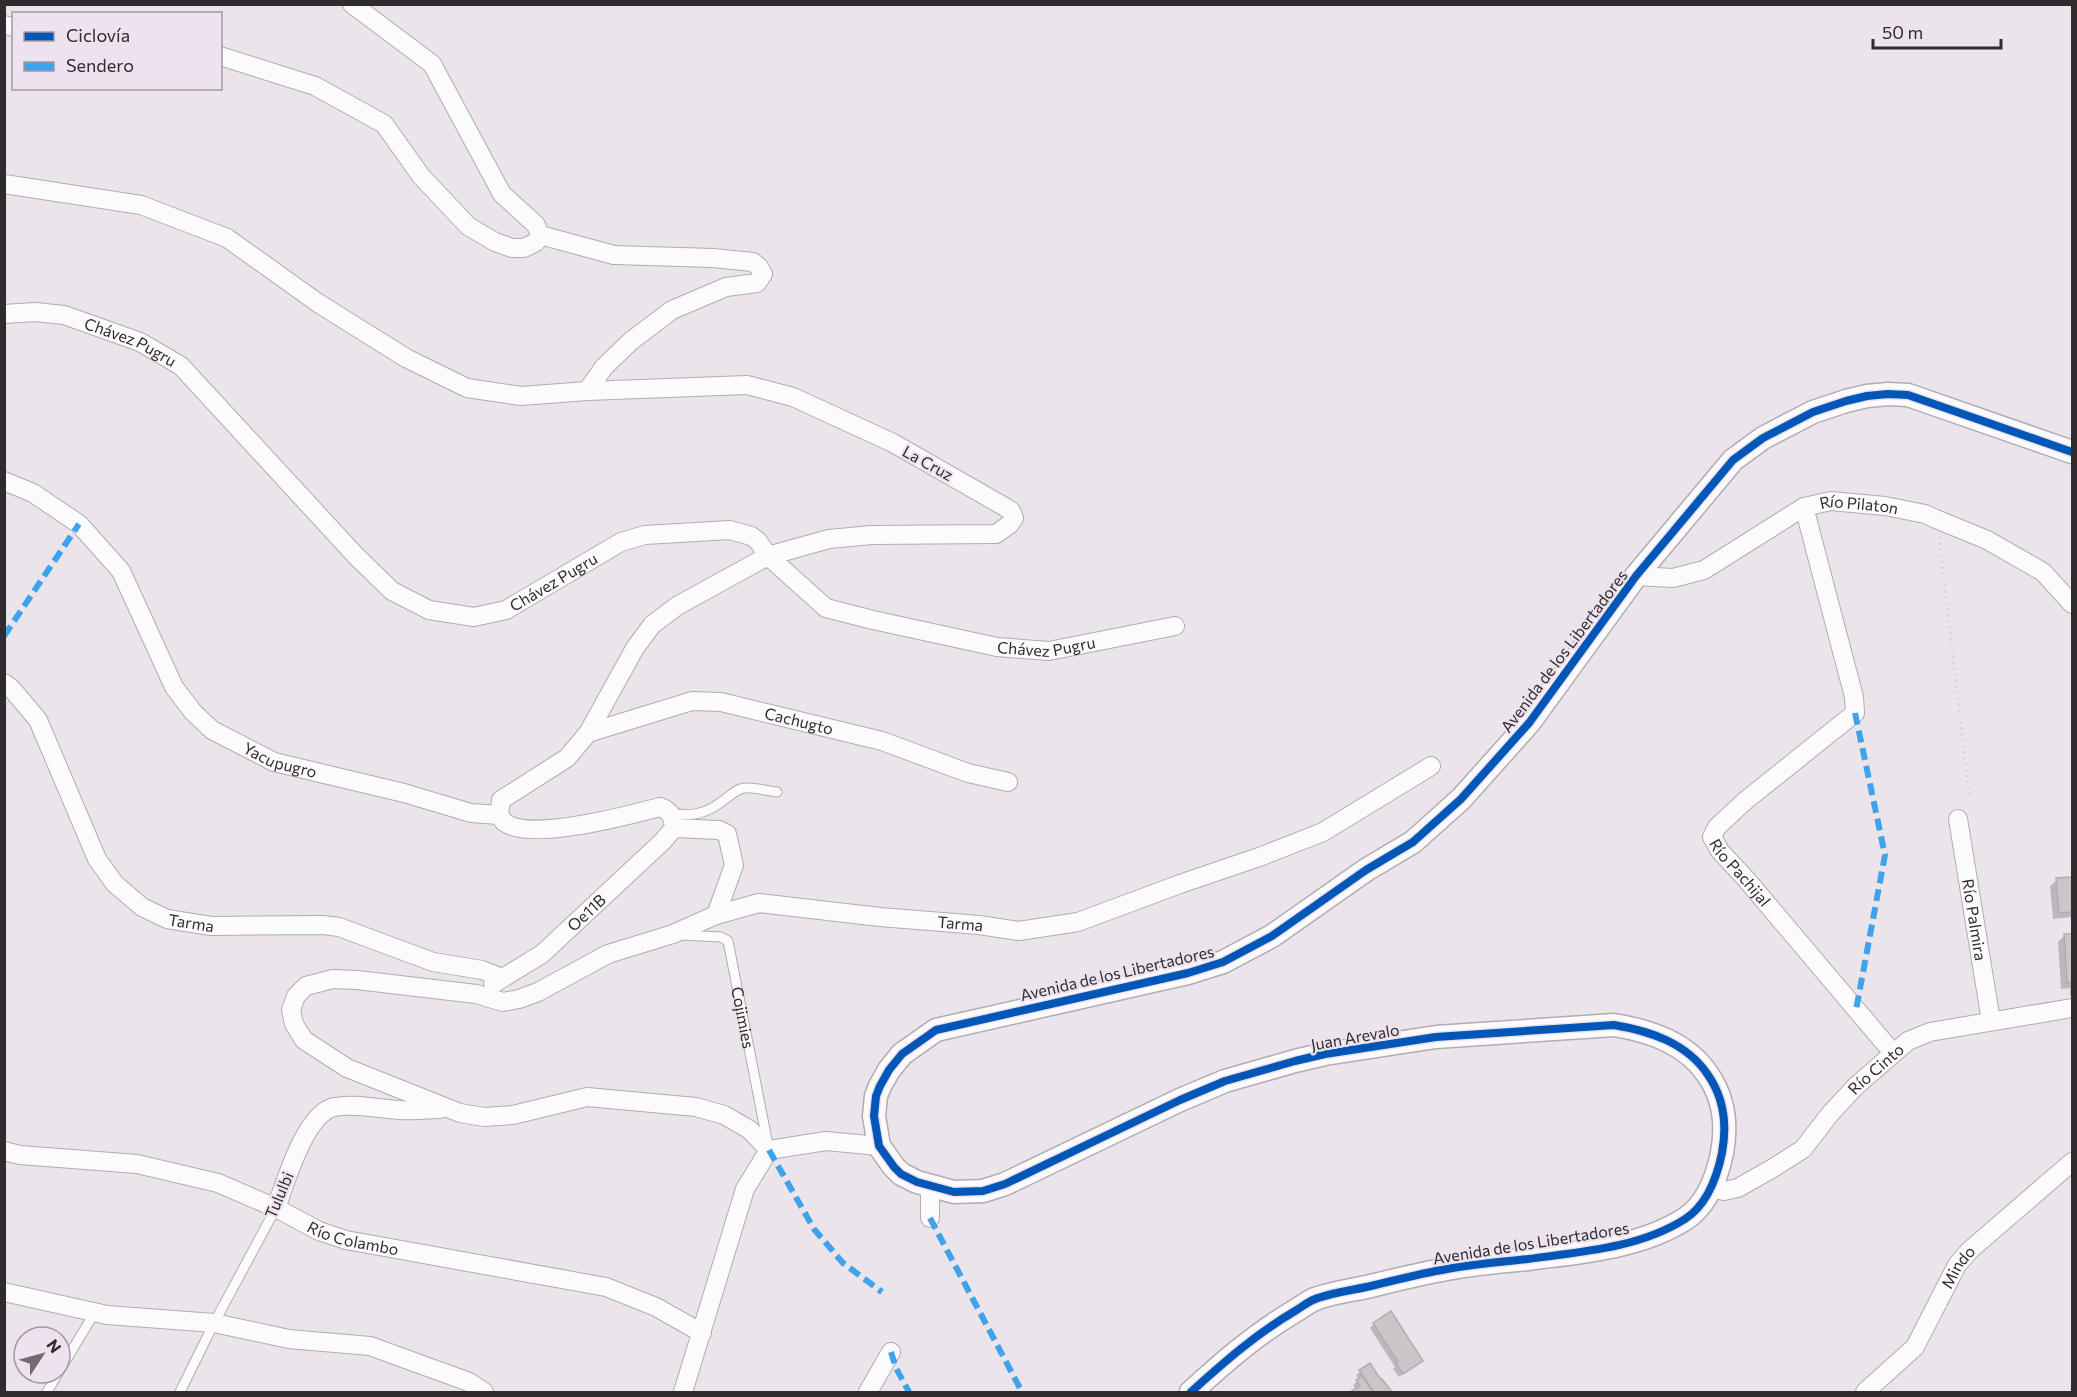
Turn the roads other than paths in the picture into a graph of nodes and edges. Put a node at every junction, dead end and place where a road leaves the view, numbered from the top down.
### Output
1 (352, 4) edge
2 (222, 57) edge
3 (4, 184) edge
4 (540, 235) junction
5 (4, 314) edge
6 (587, 391) junction
7 (2073, 452) edge
8 (4, 481) edge
9 (1804, 507) junction
10 (768, 556) junction
11 (1636, 576) junction
12 (2073, 604) edge
13 (1175, 626) dead end
14 (4, 683) edge
15 (588, 733) junction
16 (1431, 766) dead end
17 (1008, 782) dead end
18 (777, 792) dead end
19 (499, 814) junction
20 (1958, 819) dead end
21 (672, 821) junction
22 (716, 915) junction
23 (673, 934) junction
24 (501, 978) junction
25 (476, 994) junction
26 (2073, 1008) edge
27 (1991, 1021) junction
28 (1893, 1053) junction
29 (448, 1108) junction
30 (879, 1146) junction
31 (769, 1150) junction
32 (4, 1151) edge
33 (2073, 1162) edge
34 (930, 1186) junction
35 (1710, 1188) junction
36 (276, 1208) junction
37 (930, 1218) dead end
38 (4, 1292) edge
39 (94, 1312) junction
40 (214, 1323) junction
41 (702, 1333) junction
42 (72, 1349) edge
43 (891, 1352) dead end
44 (180, 1392) edge
45 (484, 1392) edge
46 (683, 1392) edge
47 (868, 1392) edge
48 (1191, 1392) edge
49 (1865, 1392) edge

1 - 4 street
2 - 4 street
3 - 6 street
4 - 6 street
5 - 10 street, Chávez Pugru
6 - 10 street, La Cruz
7 - 11 street, Avenida de los Libertadores
8 - 19 street, Yacupugro
9 - 11 street, Río Pilaton
9 - 12 street, Río Pilaton
9 - 28 street, Río Pachijal
10 - 13 street, Chávez Pugru
10 - 15 street
11 - 30 street, Avenida de los Libertadores
14 - 24 street, Tarma
15 - 17 street, Cachugto
15 - 19 street
16 - 22 street, Tarma
18 - 21 lane
19 - 21 street, Yacupugro
20 - 27 street, Río Palmira
21 - 22 street, Yacupugro
21 - 24 street, Oe11B
22 - 23 street, Tarma
23 - 25 street, Tarma
23 - 31 lane, Cojimies
24 - 25 street, Oe11B
25 - 29 street, Tarma
26 - 27 street, Río Cinto
27 - 28 street, Río Cinto
28 - 35 street, Río Cinto
29 - 31 street
29 - 36 street, Tululbi
30 - 31 street
30 - 34 street, Juan Arevalo
31 - 41 street
32 - 36 street, Río Colambo
33 - 49 street, Mindo
34 - 35 street, Juan Arevalo
34 - 37 street
35 - 48 street, Avenida de los Libertadores
36 - 40 lane, Tululbi
36 - 41 street, Río Colambo
38 - 39 street
39 - 40 street
39 - 42 lane
40 - 44 lane, Tululbi
40 - 45 street
41 - 46 street
43 - 47 street

